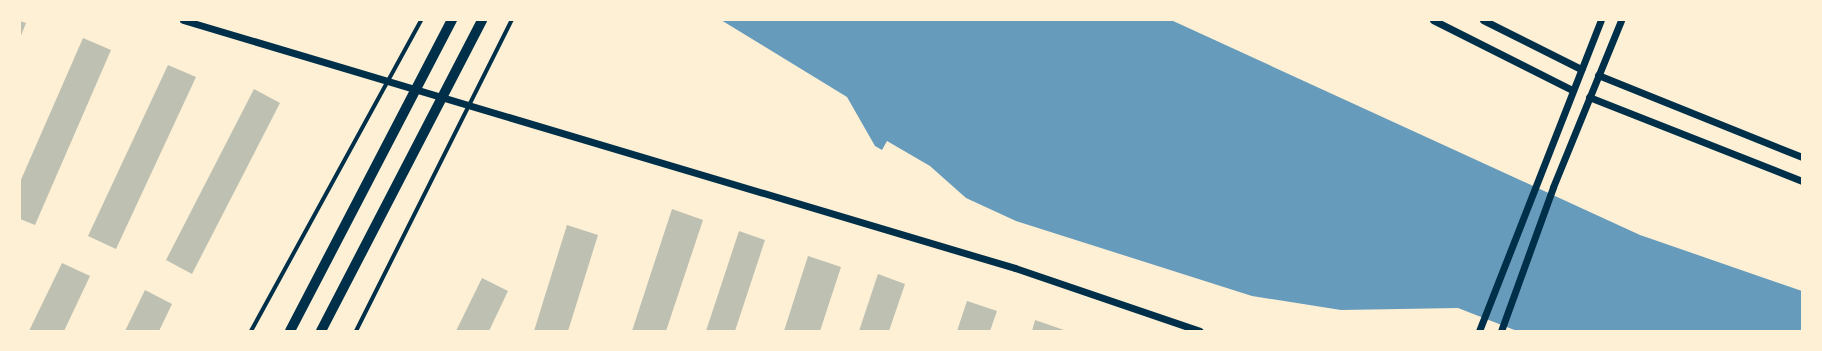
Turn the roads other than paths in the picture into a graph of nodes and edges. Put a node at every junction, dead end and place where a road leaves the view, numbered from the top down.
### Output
1 (183, 20) edge
2 (420, 20) edge
3 (452, 20) edge
4 (482, 20) edge
5 (512, 20) edge
6 (1433, 20) edge
7 (1483, 20) edge
8 (1601, 20) edge
9 (1621, 20) edge
10 (1581, 69) junction
11 (1598, 75) junction
12 (387, 82) junction
13 (414, 90) junction
14 (1572, 90) junction
15 (439, 97) junction
16 (1589, 97) junction
17 (469, 106) junction
18 (1802, 157) edge
19 (1802, 181) edge
20 (251, 331) edge
21 (290, 331) edge
22 (321, 331) edge
23 (356, 331) edge
24 (1200, 331) edge
25 (1479, 331) edge
26 (1501, 331) edge

1 - 12 street
2 - 12 street
3 - 13 main road
4 - 15 main road
5 - 17 street
6 - 14 street
7 - 10 street
8 - 10 street
9 - 11 street
10 - 14 street
11 - 16 street
11 - 18 street
12 - 13 street
12 - 20 street
13 - 15 street
13 - 21 main road
14 - 25 street
15 - 17 street
15 - 22 main road
16 - 19 street
16 - 26 street
17 - 23 street
17 - 24 street

